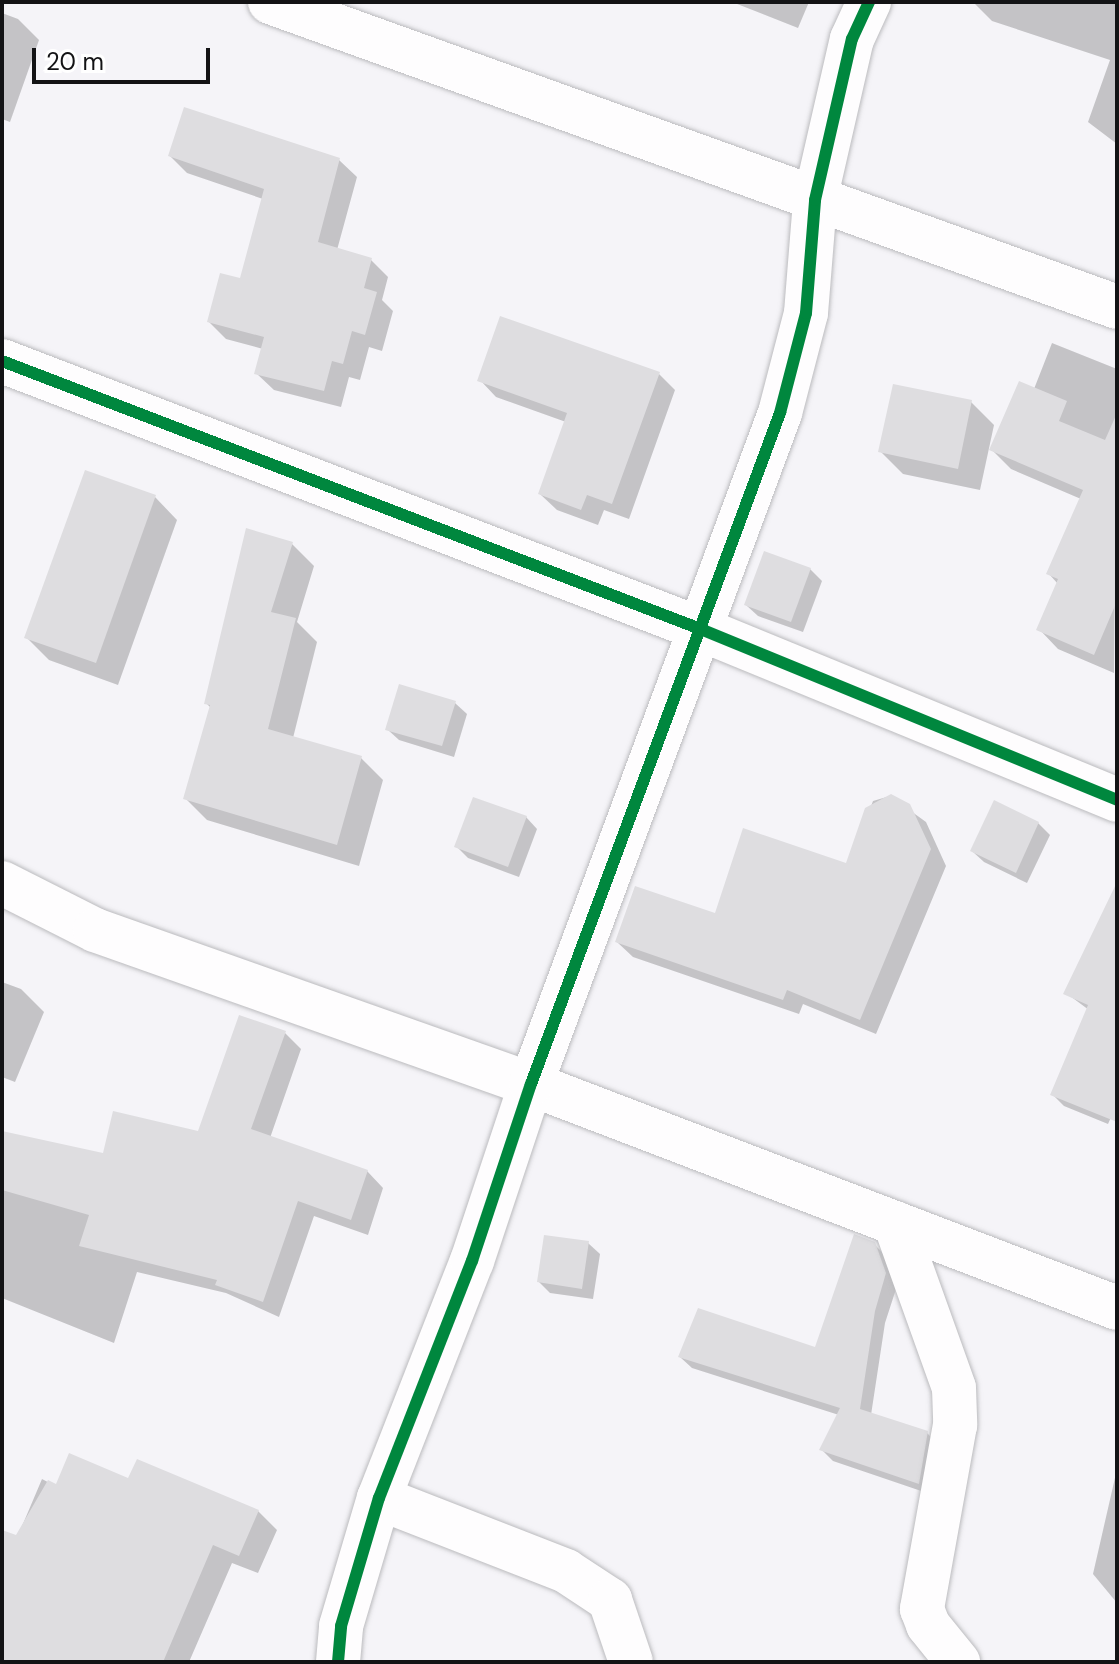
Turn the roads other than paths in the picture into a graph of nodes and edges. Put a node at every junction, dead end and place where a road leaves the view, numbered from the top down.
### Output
1 (270, 2) edge
2 (869, 2) edge
3 (815, 200) junction
4 (1117, 307) edge
5 (2, 361) edge
6 (703, 630) junction
7 (1117, 800) edge
8 (2, 883) edge
9 (531, 1084) junction
10 (895, 1223) junction
11 (1117, 1308) edge
12 (379, 1498) junction
13 (338, 1662) edge
14 (631, 1662) edge
15 (958, 1662) edge

1 - 3 street
2 - 3 street
3 - 4 street
3 - 6 street
5 - 6 street
6 - 7 street
6 - 9 street
8 - 9 street
9 - 10 street
9 - 12 street
10 - 11 street
10 - 15 street
12 - 13 street
12 - 14 street

